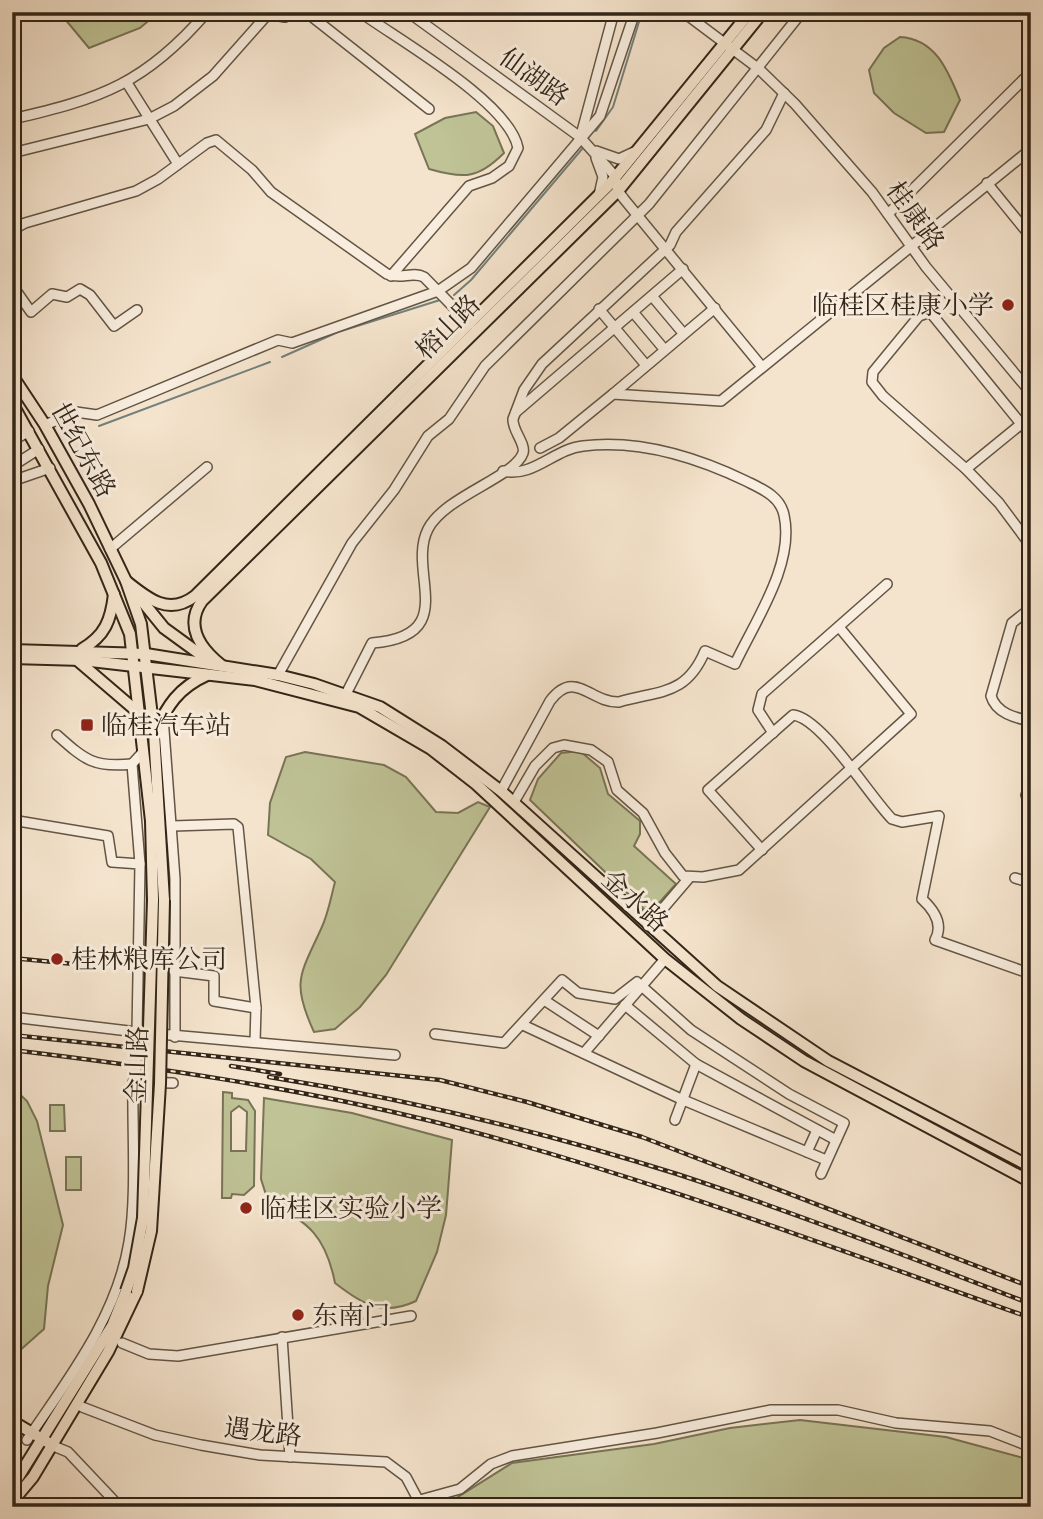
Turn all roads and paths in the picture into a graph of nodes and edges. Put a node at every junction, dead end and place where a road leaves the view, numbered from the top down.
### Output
1 (24, 12) edge
2 (207, 12) edge
3 (296, 12) edge
4 (306, 12) edge
5 (360, 12) edge
6 (408, 12) edge
7 (614, 12) edge
8 (635, 12) edge
9 (683, 12) edge
10 (750, 12) edge
11 (764, 12) edge
12 (802, 12) edge
13 (12, 22) edge
14 (728, 48) junction
15 (759, 69) junction
16 (1031, 72) edge
17 (127, 83) junction
18 (784, 93) junction
19 (429, 109) dead end
20 (12, 119) edge
21 (149, 119) junction
22 (580, 137) junction
23 (590, 148) junction
24 (638, 149) junction
25 (1031, 149) edge
26 (12, 153) edge
27 (178, 164) junction
28 (620, 178) junction
29 (986, 183) junction
30 (613, 196) junction
31 (637, 214) junction
32 (888, 214) junction
33 (12, 230) edge
34 (1031, 237) edge
35 (910, 244) junction
36 (666, 249) junction
37 (683, 269) junction
38 (391, 276) junction
39 (12, 285) edge
40 (438, 290) junction
41 (652, 296) junction
42 (715, 308) junction
43 (599, 309) junction
44 (137, 310) dead end
45 (633, 312) junction
46 (470, 324) junction
47 (614, 328) junction
48 (683, 333) junction
49 (664, 349) junction
50 (645, 364) junction
51 (762, 367) junction
52 (12, 375) edge
53 (1031, 393) edge
54 (613, 394) junction
55 (12, 403) edge
56 (515, 413) junction
57 (1031, 416) edge
58 (1020, 424) junction
59 (46, 425) junction
60 (29, 431) junction
61 (1031, 436) edge
62 (12, 441) edge
63 (540, 448) dead end
64 (39, 449) junction
65 (13, 465) edge
66 (207, 467) dead end
67 (50, 468) junction
68 (966, 469) junction
69 (503, 471) junction
70 (15, 479) edge
71 (1031, 546) edge
72 (110, 550) junction
73 (126, 581) junction
74 (887, 584) dead end
75 (115, 592) junction
76 (1031, 608) edge
77 (839, 627) junction
78 (12, 650) edge
79 (38, 654) junction
80 (146, 654) junction
81 (79, 655) junction
82 (12, 658) edge
83 (133, 659) junction
84 (147, 666) junction
85 (223, 667) junction
86 (209, 674) junction
87 (278, 676) junction
88 (346, 694) junction
89 (140, 714) junction
90 (163, 717) junction
91 (1031, 721) edge
92 (154, 733) junction
93 (773, 733) junction
94 (57, 735) dead end
95 (143, 752) junction
96 (132, 764) junction
97 (850, 769) junction
98 (501, 791) junction
99 (1026, 795) dead end
100 (514, 802) junction
101 (1031, 809) edge
102 (12, 820) edge
103 (173, 826) junction
104 (762, 850) junction
105 (140, 864) junction
106 (689, 878) junction
107 (1015, 878) dead end
108 (1031, 883) edge
109 (158, 900) junction
110 (648, 926) junction
111 (665, 959) junction
112 (174, 971) junction
113 (1031, 974) edge
114 (642, 986) junction
115 (544, 1000) junction
116 (625, 1005) junction
117 (256, 1008) junction
118 (12, 1017) edge
119 (523, 1025) junction
120 (137, 1032) junction
121 (435, 1034) dead end
122 (599, 1036) junction
123 (175, 1037) junction
124 (255, 1042) junction
125 (584, 1053) junction
126 (395, 1055) dead end
127 (696, 1064) junction
128 (173, 1083) dead end
129 (681, 1100) junction
130 (675, 1120) dead end
131 (817, 1130) junction
132 (836, 1140) junction
133 (807, 1152) junction
134 (826, 1160) junction
135 (1031, 1167) edge
136 (821, 1174) dead end
137 (1031, 1182) edge
138 (411, 1316) dead end
139 (282, 1337) junction
140 (122, 1343) dead end
141 (82, 1408) dead end
142 (12, 1421) edge
143 (12, 1428) edge
144 (29, 1437) junction
145 (45, 1446) junction
146 (1031, 1447) edge
147 (290, 1457) junction
148 (12, 1487) edge
149 (12, 1502) edge
150 (421, 1504) edge
151 (120, 1507) edge

1 - 13 street
2 - 17 street
3 - 21 street
4 - 19 street
5 - 38 street
6 - 22 street, 仙湖路
7 - 22 street
8 - 22 street
9 - 14 street, 桂康路
10 - 14 main road, 榕山路
11 - 14 main road, 榕山路
12 - 15 street
14 - 15 street, 桂康路
14 - 24 main road, 榕山路
14 - 28 main road, 榕山路
15 - 18 street, 桂康路
15 - 31 street
16 - 32 street
17 - 20 street
17 - 21 street
18 - 32 street, 桂康路
18 - 36 street
21 - 26 street
21 - 27 street
22 - 23 street, 仙湖路
22 - 40 street
23 - 24 street
23 - 28 street, 仙湖路
23 - 30 street
24 - 28 main road, 榕山路
25 - 29 street
27 - 33 street
27 - 38 street
28 - 30 main road, 榕山路
28 - 30 main road, 榕山路
29 - 34 street
29 - 35 street
30 - 31 street
30 - 46 main road, 榕山路
30 - 85 main road, 榕山路
31 - 36 street
31 - 87 street
32 - 35 street, 桂康路
35 - 51 street
35 - 53 street, 桂康路
36 - 37 street
36 - 43 street
37 - 41 street
37 - 42 street
38 - 40 street
39 - 44 street
40 - 46 street
40 - 59 street
41 - 45 street
41 - 48 street
42 - 48 street
42 - 51 street
43 - 47 street
43 - 56 street
45 - 47 street
45 - 49 street
46 - 73 main road, 榕山路
47 - 50 street
47 - 56 street
48 - 49 street
49 - 50 street
50 - 54 street
51 - 54 street
52 - 59 main road, 世纪东路
54 - 63 street
55 - 60 main road, 世纪东路
56 - 69 street
57 - 58 street
58 - 61 street
58 - 68 street
58 - 68 street
59 - 72 main road, 世纪东路
60 - 62 street
60 - 64 main road, 世纪东路
64 - 65 street
64 - 67 main road, 世纪东路
65 - 70 street
66 - 72 street
67 - 70 street
67 - 75 main road, 世纪东路
68 - 71 street
69 - 88 street
69 - 98 street
72 - 73 main road, 世纪东路
73 - 80 main road, 金山路
73 - 85 main road
74 - 77 street
75 - 81 main road
75 - 83 main road, 金山路
76 - 91 street
77 - 93 street
77 - 97 street
78 - 79 main road
79 - 81 main road
79 - 82 main road
80 - 83 main road, 金水路
80 - 84 main road, 金山路
80 - 85 main road, 金水路
81 - 83 main road
81 - 89 main road
83 - 84 main road, 金水路
83 - 89 main road, 金山路
84 - 86 main road, 金水路
84 - 92 main road, 金山路
85 - 87 main road, 金水路
86 - 90 main road
86 - 111 main road, 金水路
87 - 88 main road, 金水路
88 - 98 main road, 金水路
89 - 95 main road, 金山路
90 - 92 main road
90 - 103 street
92 - 109 main road, 金山路
93 - 97 street
93 - 104 street
94 - 96 street
95 - 96 street
95 - 109 main road, 金山路
96 - 105 street
97 - 104 street
97 - 113 street
98 - 100 main road, 金水路
99 - 101 street
100 - 106 street
100 - 110 main road, 金水路
102 - 105 street
103 - 112 street
103 - 117 street
104 - 106 street
105 - 120 street
106 - 110 street
107 - 108 street
109 - 145 main road, 金山路, bridge
110 - 135 main road, 金水路
111 - 114 street
111 - 137 main road, 金水路
112 - 117 street
112 - 123 street
114 - 115 street
114 - 116 street
114 - 132 street
115 - 119 street
115 - 122 street
116 - 122 street
116 - 127 street
117 - 124 street
118 - 120 street
119 - 121 street
119 - 125 street
120 - 123 street
122 - 125 street
123 - 124 street
124 - 126 street
125 - 129 street
127 - 129 street
127 - 131 street
128 - 144 street
129 - 130 street
129 - 133 street
131 - 132 street
131 - 133 street
132 - 134 street
133 - 134 street
134 - 136 street
138 - 139 street
139 - 140 street
139 - 147 street
141 - 147 street, 遇龙路
142 - 144 main road
143 - 144 main road
144 - 145 main road
145 - 148 main road, 金山路
145 - 149 main road, 金山路
145 - 151 street
146 - 150 street
147 - 150 street, 遇龙路

